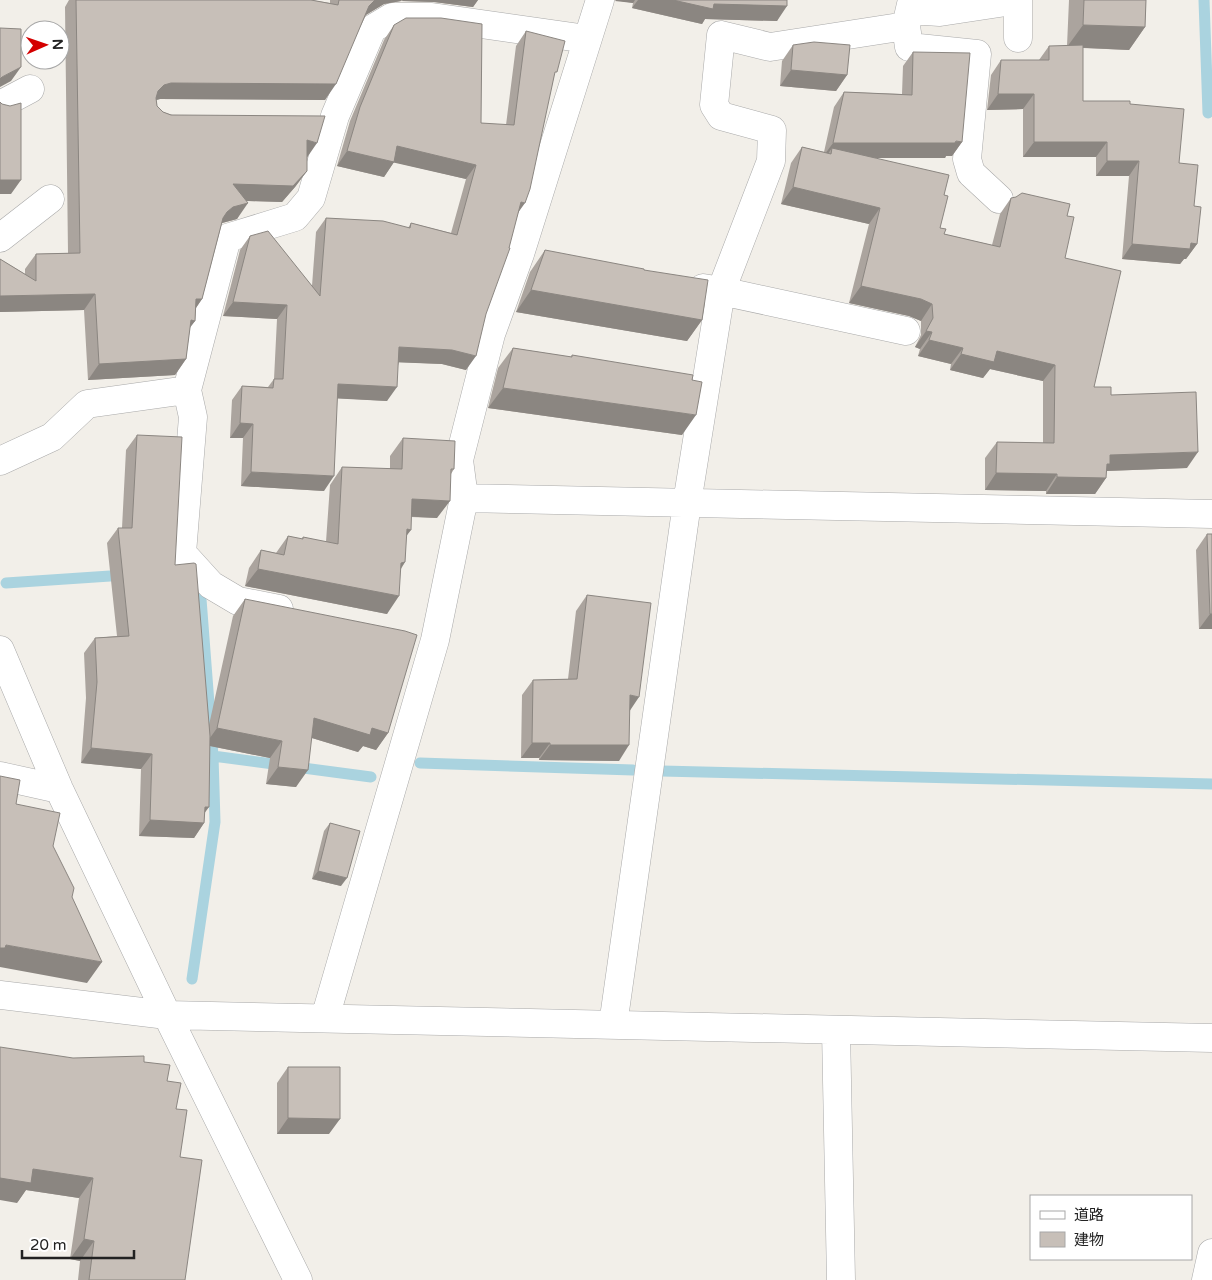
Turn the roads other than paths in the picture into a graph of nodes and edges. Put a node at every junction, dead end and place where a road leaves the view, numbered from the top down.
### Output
1 (600, 0) edge
2 (1018, 0) edge
3 (986, 2) edge
4 (910, 12) edge
5 (1018, 38) dead end
6 (587, 39) junction
7 (30, 89) dead end
8 (0, 105) edge
9 (306, 116) edge
10 (335, 116) junction
11 (50, 199) dead end
12 (998, 199) dead end
13 (0, 238) edge
14 (520, 254) junction
15 (548, 260) edge
16 (683, 284) edge
17 (721, 291) junction
18 (906, 331) dead end
19 (187, 390) junction
20 (0, 461) edge
21 (464, 498) junction
22 (687, 503) junction
23 (1212, 514) edge
24 (303, 614) edge
25 (407, 634) edge
26 (435, 640) junction
27 (0, 650) edge
28 (0, 776) edge
29 (59, 789) junction
30 (0, 995) edge
31 (167, 1015) junction
32 (324, 1018) junction
33 (613, 1025) junction
34 (836, 1030) junction
35 (1212, 1038) edge
36 (1212, 1253) edge
37 (298, 1280) edge
38 (841, 1280) edge
39 (1206, 1280) edge

1 - 6 street
2 - 3 street
2 - 5 street
3 - 4 street
4 - 12 street
4 - 17 street
6 - 10 street
6 - 14 street
7 - 8 street
9 - 10 street
10 - 19 street
11 - 13 street
14 - 15 street
14 - 21 street
16 - 17 street
17 - 18 street
17 - 22 street
19 - 20 street
19 - 24 street
21 - 22 street
21 - 26 street
22 - 23 street
22 - 33 street
25 - 26 street
26 - 32 street
27 - 29 street
28 - 29 street
29 - 31 street
30 - 31 street
31 - 32 street
31 - 37 street
32 - 33 street
33 - 34 street
34 - 35 street
34 - 38 street
36 - 39 street

